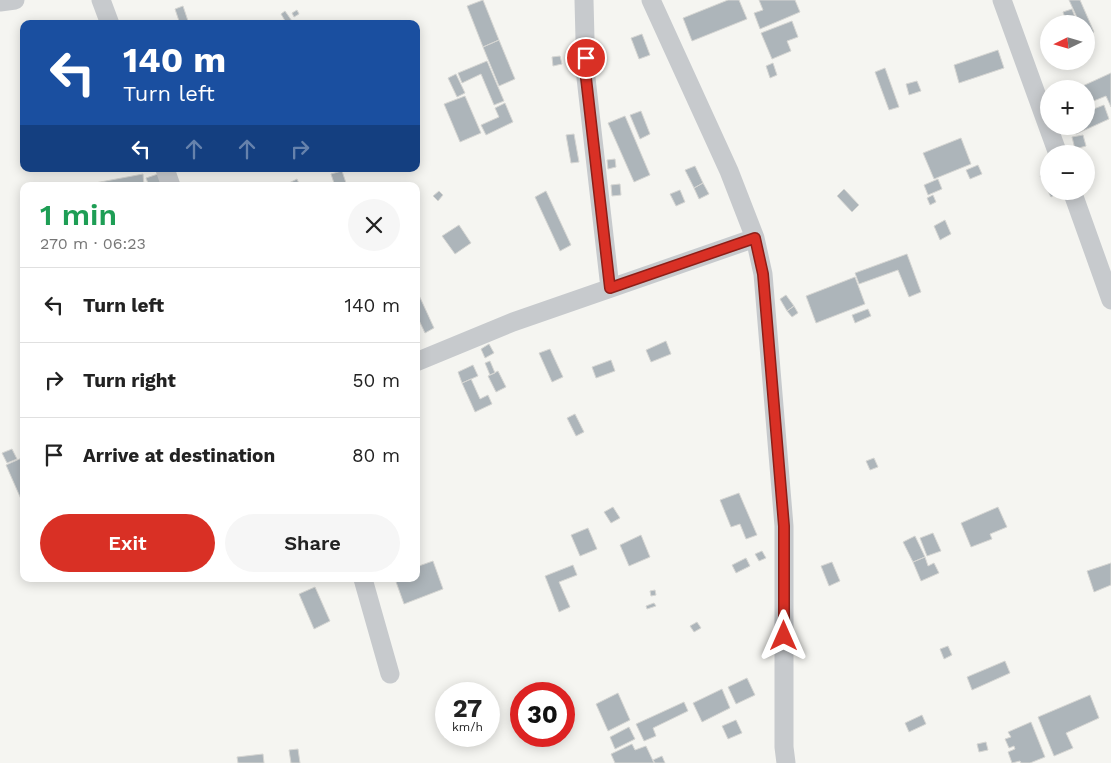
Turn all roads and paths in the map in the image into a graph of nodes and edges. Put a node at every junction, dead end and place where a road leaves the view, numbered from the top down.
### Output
1 (15, 0) edge
2 (101, 0) edge
3 (584, 0) edge
4 (651, 0) edge
5 (1002, 0) edge
6 (0, 2) edge
7 (108, 20) edge
8 (1055, 145) edge
9 (1075, 200) edge
10 (755, 238) junction
11 (610, 288) junction
12 (1111, 300) edge
13 (420, 360) edge
14 (364, 582) edge
15 (390, 674) dead end
16 (786, 763) edge

1 - 6 street
2 - 7 street
3 - 11 street
4 - 10 street
5 - 8 street
9 - 12 street
10 - 11 street
10 - 16 street
11 - 13 street
14 - 15 street

